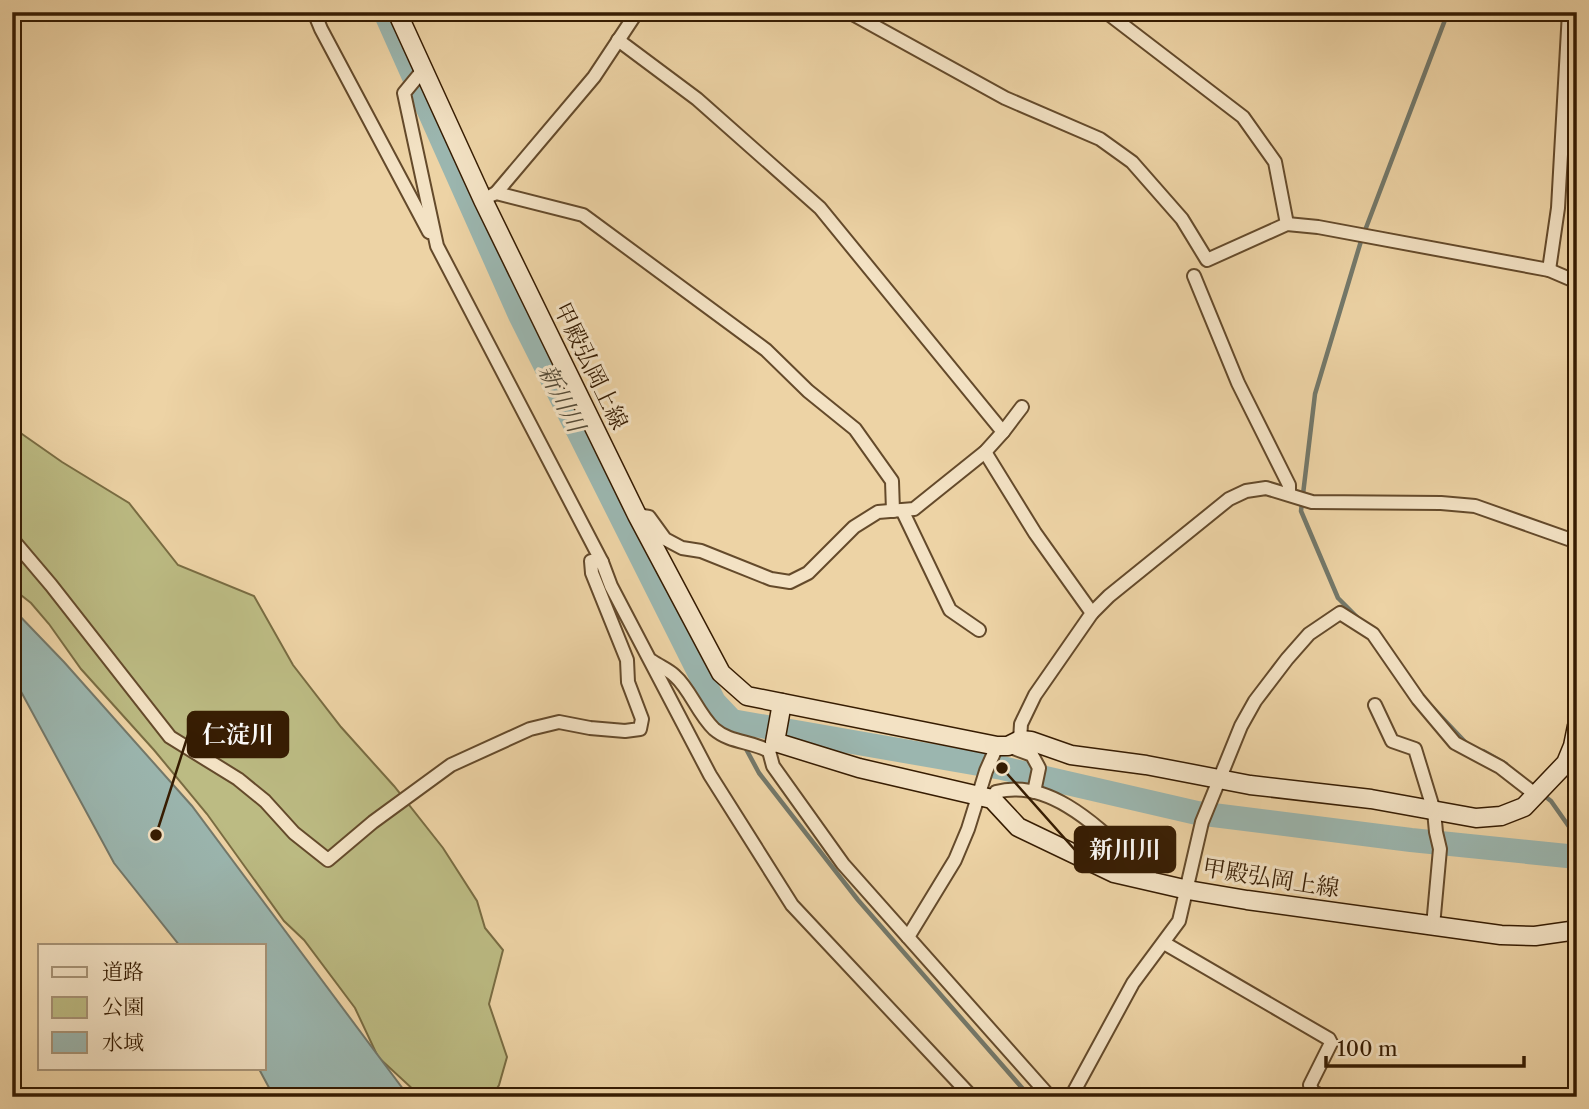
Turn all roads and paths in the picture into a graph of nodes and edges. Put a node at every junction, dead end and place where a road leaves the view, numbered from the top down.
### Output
1 (314, 12) edge
2 (397, 12) edge
3 (636, 12) edge
4 (849, 12) edge
5 (1106, 12) edge
6 (1569, 12) edge
7 (618, 40) junction
8 (423, 70) junction
9 (489, 197) junction
10 (1287, 224) junction
11 (436, 244) junction
12 (1549, 270) junction
13 (1194, 275) dead end
14 (1577, 282) edge
15 (1022, 407) dead end
16 (1003, 432) junction
17 (985, 452) junction
18 (1292, 496) junction
19 (897, 511) junction
20 (637, 515) junction
21 (12, 539) edge
22 (1577, 542) edge
23 (601, 562) junction
24 (1092, 613) junction
25 (979, 630) dead end
26 (650, 660) junction
27 (782, 703) junction
28 (1375, 705) dead end
29 (1577, 726) edge
30 (772, 746) junction
31 (1000, 753) junction
32 (1220, 778) junction
33 (1036, 780) junction
34 (1538, 791) junction
35 (985, 797) junction
36 (1434, 811) junction
37 (1155, 883) junction
38 (1188, 890) junction
39 (1433, 926) junction
40 (1577, 930) edge
41 (908, 937) junction
42 (1164, 943) junction
43 (972, 1097) edge
44 (1050, 1097) edge
45 (1071, 1097) edge
46 (1324, 1097) edge

1 - 11 street
2 - 8 main road, 甲殿弘岡上線
3 - 7 street
4 - 10 street
5 - 10 street
6 - 12 street
7 - 9 street
7 - 16 street
8 - 9 main road, 甲殿弘岡上線
8 - 11 street
9 - 19 street
9 - 20 main road, 甲殿弘岡上線
10 - 12 street
11 - 23 street
12 - 14 street
13 - 18 street
15 - 16 street
16 - 17 street
17 - 19 street
17 - 24 street
18 - 22 street
18 - 24 street
19 - 20 street
19 - 25 street
20 - 27 main road, 甲殿弘岡上線
21 - 23 street
23 - 26 street
24 - 31 street
26 - 30 street
26 - 43 street
27 - 30 main road
27 - 31 main road, 甲殿弘岡上線
28 - 36 street
29 - 34 main road, 甲殿弘岡上線
30 - 35 main road
30 - 41 street
31 - 32 main road, 甲殿弘岡上線
31 - 33 street
31 - 35 street
32 - 34 street
32 - 36 main road, 甲殿弘岡上線
32 - 38 street
33 - 35 street
33 - 37 street
34 - 36 main road, 甲殿弘岡上線
35 - 37 main road, 甲殿弘岡上線
35 - 41 street
36 - 39 street
37 - 38 main road, 甲殿弘岡上線
38 - 39 main road, 甲殿弘岡上線
38 - 42 street
39 - 40 main road, 甲殿弘岡上線
41 - 44 street
42 - 45 street
42 - 46 street

